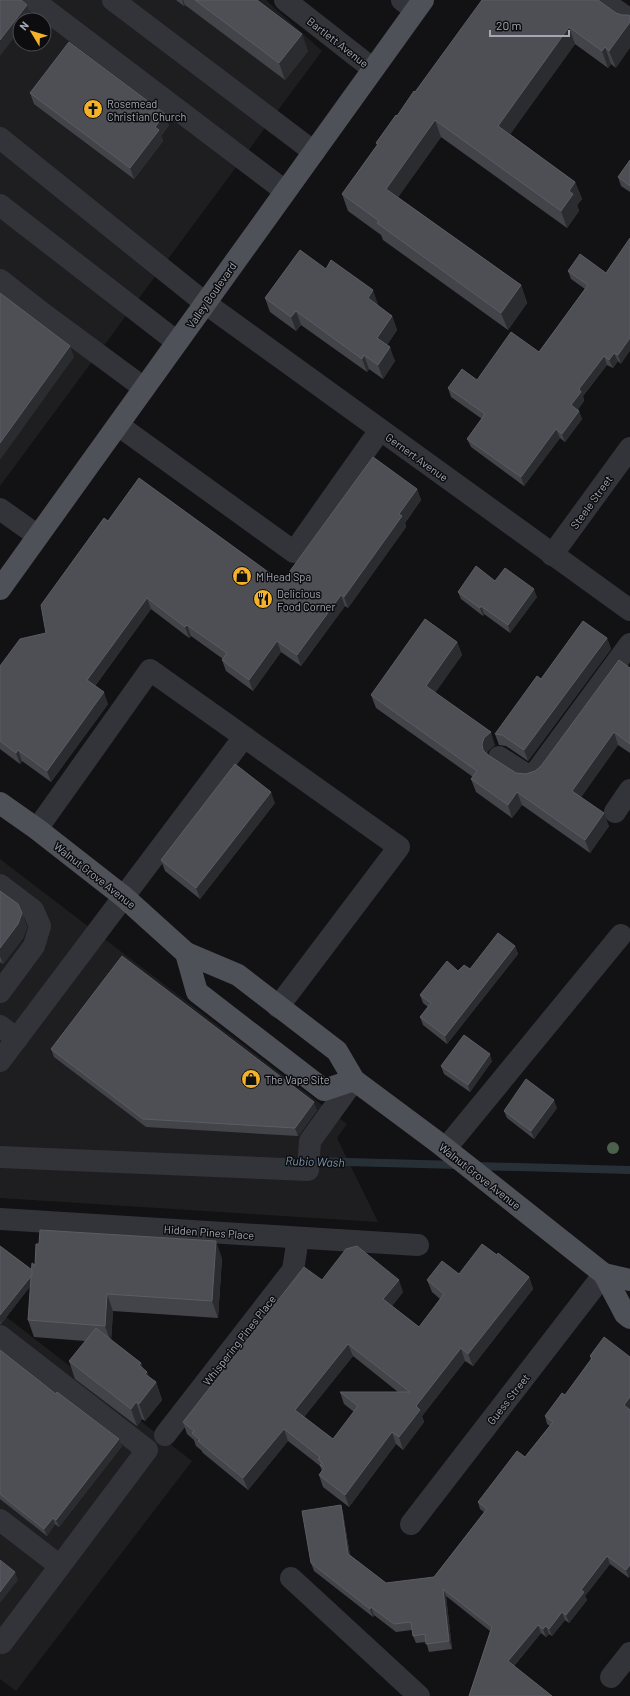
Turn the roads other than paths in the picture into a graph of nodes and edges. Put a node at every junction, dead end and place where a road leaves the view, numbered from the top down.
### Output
1 (33, 0) edge
2 (112, 0) edge
3 (285, 0) edge
4 (602, 0) edge
5 (413, 3) edge
6 (630, 20) edge
7 (373, 69) junction
8 (0, 138) edge
9 (314, 152) junction
10 (285, 191) junction
11 (0, 206) edge
12 (0, 280) edge
13 (205, 303) junction
14 (177, 342) junction
15 (144, 388) junction
16 (118, 425) junction
17 (380, 430) junction
18 (630, 448) edge
19 (0, 509) edge
20 (38, 536) junction
21 (552, 555) junction
22 (4, 576) edge
23 (630, 610) edge
24 (630, 644) edge
25 (244, 736) junction
26 (499, 757) dead end
27 (630, 790) edge
28 (0, 803) edge
29 (615, 812) dead end
30 (37, 829) junction
31 (0, 885) edge
32 (124, 897) junction
33 (621, 935) dead end
34 (186, 953) junction
35 (0, 992) edge
36 (278, 1007) junction
37 (8, 1032) edge
38 (0, 1061) edge
39 (354, 1080) junction
40 (441, 1145) junction
41 (0, 1157) edge
42 (0, 1219) edge
43 (298, 1238) junction
44 (418, 1245) dead end
45 (604, 1274) junction
46 (630, 1280) edge
47 (630, 1318) edge
48 (0, 1336) edge
49 (165, 1435) dead end
50 (0, 1520) edge
51 (411, 1524) dead end
52 (60, 1566) junction
53 (291, 1578) dead end
54 (2, 1643) dead end
55 (630, 1653) edge
56 (611, 1677) dead end
57 (419, 1696) edge

1 - 10 street
2 - 9 street
3 - 7 street, Bartlett Avenue
4 - 6 street
5 - 7 main road, Valley Boulevard
7 - 9 main road, Valley Boulevard
8 - 13 street, Gernert Avenue
9 - 10 main road, Valley Boulevard
10 - 13 main road, Valley Boulevard
11 - 14 street
12 - 15 street
13 - 14 main road, Valley Boulevard
13 - 17 street, Gernert Avenue
14 - 15 main road, Valley Boulevard
15 - 16 main road, Valley Boulevard
16 - 17 street
16 - 20 main road, Valley Boulevard
17 - 21 street, Gernert Avenue
18 - 21 street, Steele Street
19 - 20 street
20 - 22 main road, Valley Boulevard
21 - 23 street, Gernert Avenue
24 - 26 street
25 - 30 street
25 - 32 street
25 - 36 street
27 - 29 street
28 - 30 main road, Walnut Grove Avenue
30 - 32 main road, Walnut Grove Avenue
31 - 35 street
32 - 34 main road, Walnut Grove Avenue
32 - 37 street
33 - 40 street
34 - 36 main road, Walnut Grove Avenue
34 - 39 main road
36 - 39 main road, Walnut Grove Avenue
37 - 38 street
39 - 40 main road, Walnut Grove Avenue
39 - 41 street
40 - 45 main road, Walnut Grove Avenue
42 - 43 street, Hidden Pines Place
43 - 44 street, Hidden Pines Place
43 - 49 street, Whispering Pines Place
45 - 46 main road, Walnut Grove Avenue
45 - 47 main road, Walnut Grove Avenue
45 - 51 street, Guess Street
48 - 52 street
50 - 52 street
52 - 54 street
53 - 57 street
55 - 56 street

